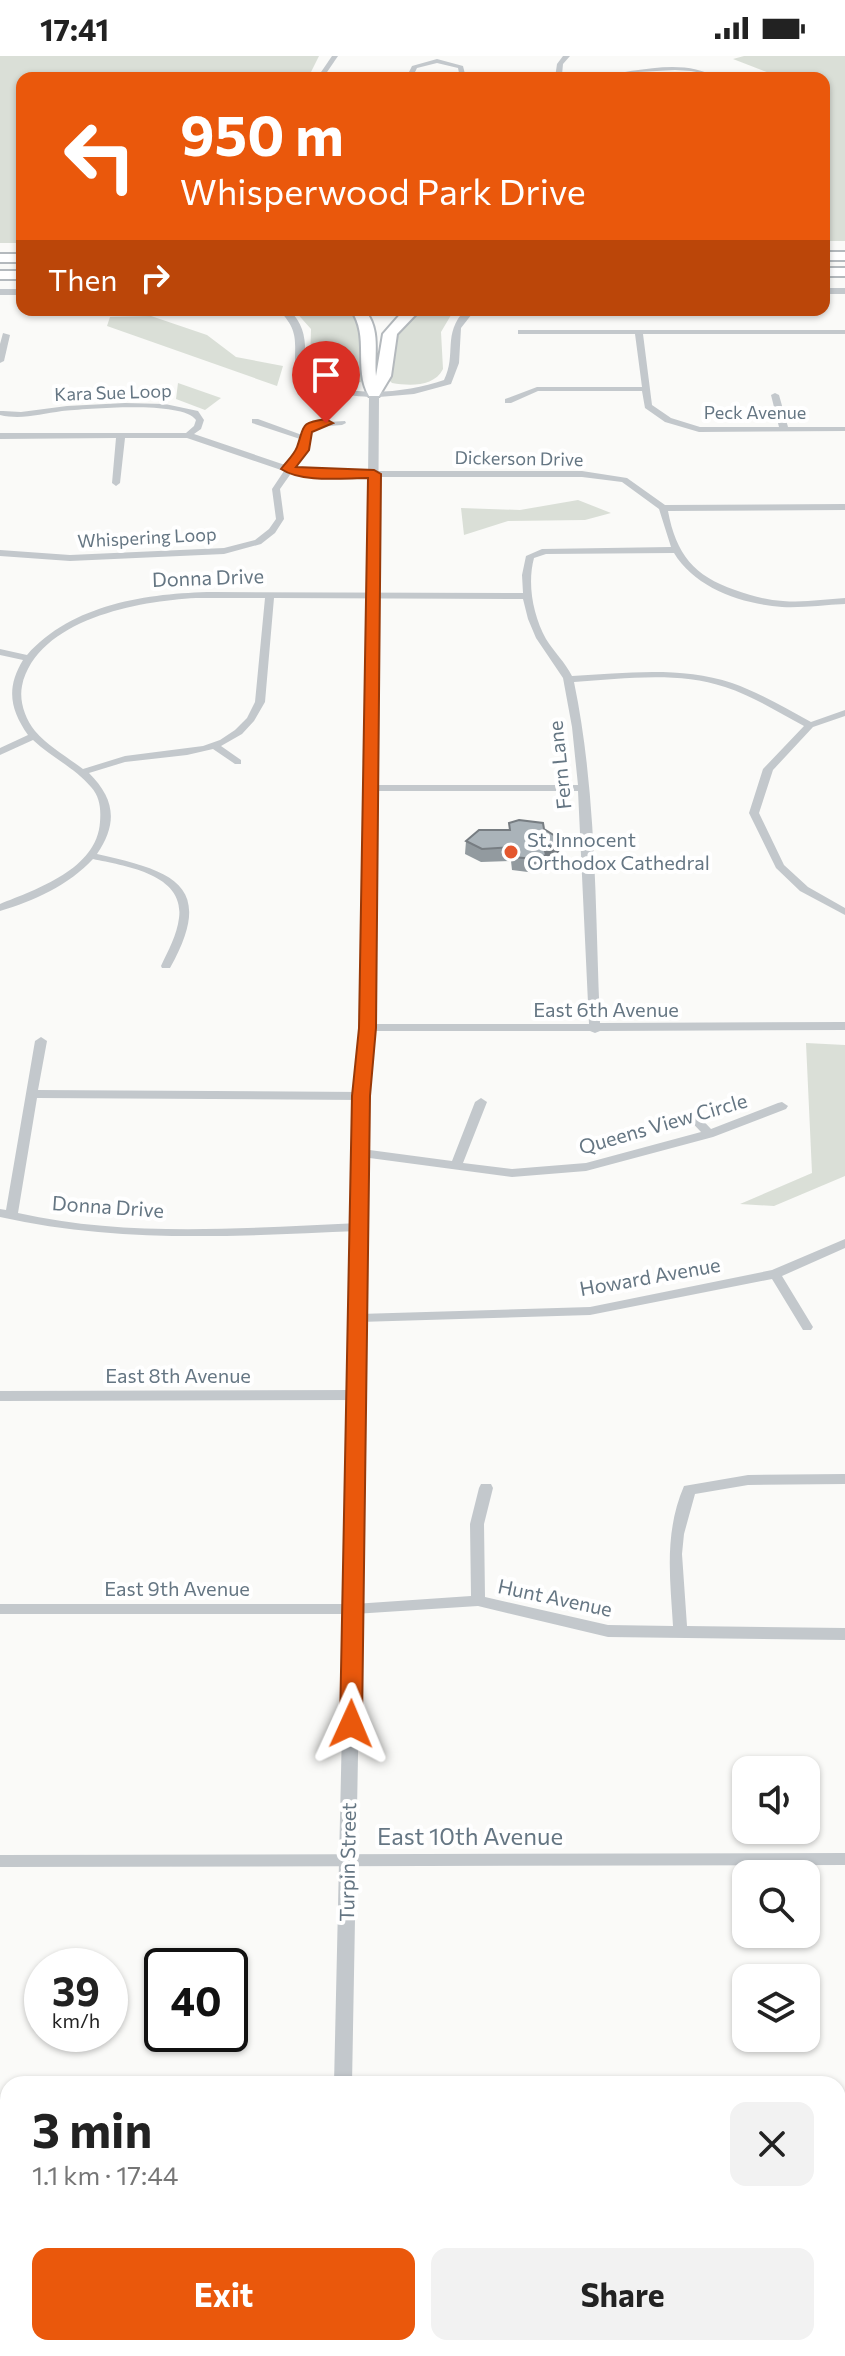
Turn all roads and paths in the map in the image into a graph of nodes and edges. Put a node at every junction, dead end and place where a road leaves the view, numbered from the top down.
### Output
1 (412, 72) edge
2 (462, 72) edge
3 (624, 72) edge
4 (705, 72) edge
5 (290, 316) edge
6 (362, 316) edge
7 (406, 316) edge
8 (463, 316) edge
9 (521, 332) dead end
10 (845, 332) edge
11 (639, 333) junction
12 (6, 335) dead end
13 (0, 361) edge
14 (647, 389) junction
15 (374, 393) junction
16 (775, 395) dead end
17 (508, 401) dead end
18 (1, 413) edge
19 (255, 421) dead end
20 (342, 423) dead end
21 (784, 429) junction
22 (845, 429) edge
23 (121, 434) junction
24 (188, 435) junction
25 (0, 436) edge
26 (304, 438) junction
27 (288, 469) junction
28 (374, 474) junction
29 (116, 483) dead end
30 (845, 507) edge
31 (663, 508) junction
32 (677, 550) junction
33 (0, 553) edge
34 (270, 595) junction
35 (371, 595) junction
36 (527, 596) junction
37 (845, 601) edge
38 (0, 652) edge
39 (28, 658) junction
40 (569, 679) junction
41 (845, 713) edge
42 (810, 725) junction
43 (32, 737) junction
44 (214, 745) junction
45 (0, 752) edge
46 (238, 762) dead end
47 (83, 772) junction
48 (369, 788) junction
49 (582, 788) junction
50 (94, 856) junction
51 (0, 908) edge
52 (845, 912) edge
53 (166, 966) dead end
54 (845, 1026) edge
55 (368, 1028) junction
56 (595, 1029) junction
57 (41, 1041) dead end
58 (32, 1094) junction
59 (361, 1096) junction
60 (481, 1102) dead end
61 (782, 1106) dead end
62 (690, 1114) dead end
63 (709, 1134) junction
64 (362, 1153) junction
65 (457, 1164) junction
66 (5, 1215) edge
67 (359, 1227) junction
68 (845, 1243) edge
69 (775, 1274) junction
70 (359, 1318) junction
71 (807, 1327) dead end
72 (356, 1395) junction
73 (0, 1396) edge
74 (845, 1479) edge
75 (486, 1488) dead end
76 (478, 1601) junction
77 (0, 1609) edge
78 (354, 1609) junction
79 (680, 1633) junction
80 (845, 1634) edge
81 (845, 1859) edge
82 (0, 1861) edge
83 (348, 1861) junction
84 (343, 2076) edge

1 - 2 street
3 - 4 street
5 - 15 street
6 - 15 highway
7 - 15 highway
8 - 15 street
9 - 11 street
10 - 11 street
11 - 14 street, Peck Avenue
12 - 13 street
14 - 17 street
14 - 21 street, Peck Avenue
15 - 28 street, Turpin Street
16 - 21 street
18 - 24 street, Kara Sue Loop
19 - 26 street
20 - 26 street
21 - 22 street, Peck Avenue
23 - 24 street, Dickerson Drive
23 - 25 street, Dickerson Drive
23 - 29 street
24 - 27 street, Dickerson Drive
26 - 27 street
27 - 28 street, Dickerson Drive
27 - 33 street, Whispering Loop
28 - 31 street, Dickerson Drive
28 - 35 street, Turpin Street
30 - 31 street
31 - 32 street
32 - 36 street, Fern Lane
32 - 37 street
34 - 35 street, Donna Drive
34 - 39 street, Donna Drive
34 - 44 street
35 - 36 street, Donna Drive
35 - 48 street, Turpin Street
36 - 40 street, Fern Lane
38 - 39 street
39 - 43 street
40 - 42 street
40 - 49 street, Fern Lane
41 - 42 street
42 - 52 street
43 - 45 street
43 - 47 street
44 - 46 street
44 - 47 street
47 - 50 street
48 - 49 street
48 - 55 street, Turpin Street
49 - 56 street, Fern Lane
50 - 51 street
50 - 53 street
54 - 56 street, East 6th Avenue
55 - 56 street, East 6th Avenue
55 - 59 street, Turpin Street
57 - 58 street
58 - 59 street
58 - 66 street
59 - 64 street, Turpin Street
60 - 65 street
61 - 63 street, Queens View Circle
62 - 63 street
63 - 65 street, Queens View Circle
64 - 65 street, Queens View Circle
64 - 67 street, Turpin Street
66 - 67 street, Donna Drive
67 - 70 street, Turpin Street
68 - 69 street, Howard Avenue
69 - 70 street, Howard Avenue
69 - 71 street
70 - 72 street, Turpin Street
72 - 73 street, East 8th Avenue
72 - 78 street, Turpin Street
74 - 79 street
75 - 76 street
76 - 78 street, Hunt Avenue
76 - 79 street, Hunt Avenue
77 - 78 street, East 9th Avenue
78 - 83 street, Turpin Street
79 - 80 street, Hunt Avenue
81 - 83 street, East 10th Avenue
82 - 83 street, East 10th Avenue
83 - 84 street, Turpin Street

